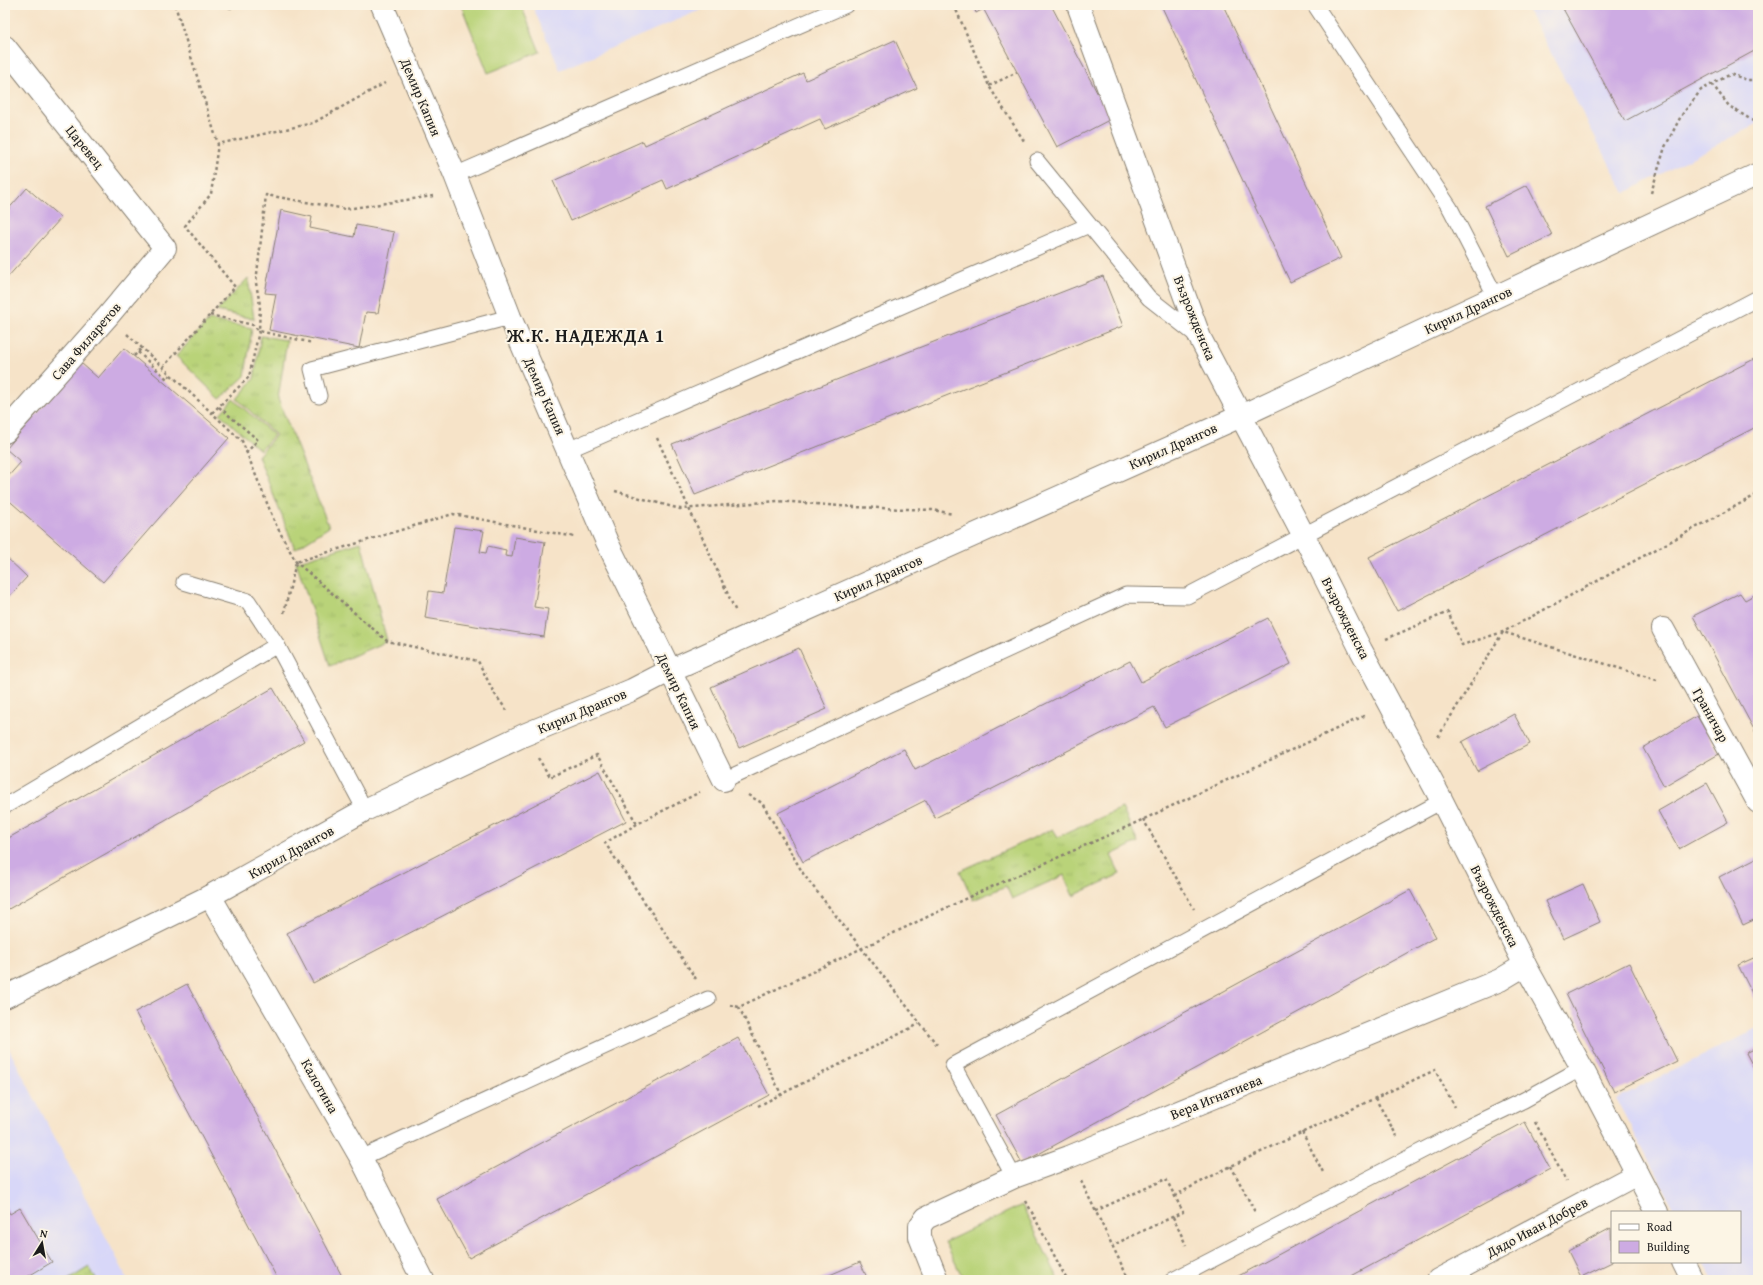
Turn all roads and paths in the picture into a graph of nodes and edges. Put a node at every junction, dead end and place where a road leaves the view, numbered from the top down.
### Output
1 (175, 5) edge
2 (217, 5) edge
3 (237, 5) edge
4 (846, 5) edge
5 (954, 5) edge
6 (1078, 5) edge
7 (1315, 5) edge
8 (385, 6) edge
9 (5, 47) edge
10 (410, 69) junction
11 (1017, 72) dead end
12 (1758, 80) edge
13 (1712, 84) junction
14 (989, 86) junction
15 (1758, 124) edge
16 (218, 144) junction
17 (1037, 161) joint
18 (1758, 174) edge
19 (458, 183) junction
20 (1089, 225) junction
21 (1642, 229) junction
22 (165, 248) joint
23 (1496, 297) junction
24 (1758, 298) edge
25 (210, 315) junction
26 (108, 316) junction
27 (510, 318) junction
28 (259, 331) junction
29 (1200, 338) junction
30 (320, 344) dead end
31 (142, 348) junction
32 (138, 352) junction
33 (134, 356) dead end
34 (163, 367) junction
35 (170, 375) junction
36 (319, 396) dead end
37 (219, 408) junction
38 (212, 414) junction
39 (647, 416) junction
40 (1241, 416) junction
41 (5, 432) edge
42 (568, 450) junction
43 (246, 453) junction
44 (582, 482) junction
45 (1758, 494) edge
46 (689, 508) junction
47 (954, 514) dead end
48 (1304, 536) junction
49 (607, 542) junction
50 (296, 562) junction
51 (184, 582) dead end
52 (1663, 629) dead end
53 (1503, 632) junction
54 (747, 636) junction
55 (277, 645) junction
56 (1361, 650) junction
57 (669, 671) junction
58 (1698, 694) junction
59 (1390, 703) junction
60 (524, 735) junction
61 (1422, 763) junction
62 (724, 780) junction
63 (1442, 801) junction
64 (1758, 802) edge
65 (5, 806) edge
66 (365, 810) junction
67 (1144, 819) junction
68 (637, 824) junction
69 (210, 896) junction
70 (1205, 929) junction
71 (860, 948) junction
72 (1525, 965) junction
73 (5, 997) edge
74 (708, 998) junction
75 (738, 1007) junction
76 (919, 1024) junction
77 (953, 1065) junction
78 (1582, 1068) junction
79 (782, 1095) junction
80 (1376, 1098) junction
81 (1524, 1100) junction
82 (758, 1106) dead end
83 (1466, 1128) junction
84 (1302, 1132) junction
85 (1069, 1157) junction
86 (1410, 1157) junction
87 (361, 1158) junction
88 (1231, 1166) junction
89 (1637, 1174) junction
90 (1014, 1177) junction
91 (1174, 1196) junction
92 (1335, 1196) junction
93 (1578, 1205) junction
94 (1095, 1211) junction
95 (1656, 1211) edge
96 (1173, 1217) junction
97 (1265, 1232) junction
98 (1113, 1245) junction
99 (1684, 1263) edge
100 (1197, 1267) junction
101 (423, 1280) edge
102 (937, 1280) edge
103 (1067, 1280) edge
104 (1129, 1280) edge
105 (1173, 1280) edge
106 (1438, 1280) edge
107 (1692, 1280) edge

1 - 16 path
2 - 3 path
4 - 19 lane
5 - 14 path
6 - 29 street, Възрожденска
7 - 23 lane
8 - 10 street, Демир Капия
9 - 22 street, Царевец
10 - 16 path
10 - 19 street, Демир Капия
11 - 14 path
12 - 13 path
13 - 15 path
13 - 21 path
14 - 17 path
16 - 25 path
17 - 20 lane
18 - 21 street, Кирил Дрангов
19 - 27 street, Демир Капия
19 - 28 path
20 - 29 lane
20 - 39 lane
21 - 23 street, Кирил Дрангов
22 - 26 street, Сава Филаретов
23 - 40 street, Кирил Дрангов
24 - 48 lane
25 - 28 path
25 - 34 path
26 - 31 path
26 - 41 street, Сава Филаретов
27 - 36 lane
27 - 42 street, Демир Капия
28 - 30 path
28 - 37 path
29 - 40 street, Възрожденска
31 - 32 path
31 - 34 path
32 - 33 path
32 - 35 path
34 - 35 path
35 - 38 path
37 - 38 path
37 - 43 path
38 - 43 path
39 - 42 lane
39 - 46 path
40 - 48 street, Възрожденска
40 - 54 street, Кирил Дрангов
42 - 44 street, Демир Капия
43 - 50 path
44 - 46 path
44 - 49 street, Демир Капия
45 - 53 path
46 - 47 path
46 - 54 path
48 - 56 street, Възрожденска
48 - 62 lane
49 - 50 path
49 - 57 street, Демир Капия
50 - 55 path
50 - 60 path
51 - 55 lane
52 - 58 street, Граничар
53 - 56 path
53 - 58 path
53 - 61 path
54 - 57 street, Кирил Дрангов
55 - 65 lane
55 - 66 lane
56 - 59 street, Възрожденска
57 - 60 street, Кирил Дрангов
57 - 62 street, Демир Капия
58 - 64 street, Граничар
59 - 61 street, Възрожденска
59 - 67 path
60 - 66 street, Кирил Дрангов
60 - 68 path
61 - 63 street, Възрожденска
62 - 68 path
62 - 71 path
63 - 70 lane
63 - 72 street, Възрожденска
66 - 69 street, Кирил Дрангов
67 - 70 path
67 - 71 path
68 - 74 path
69 - 73 street, Кирил Дрангов
69 - 87 street, Калотина
70 - 77 lane
71 - 75 path
71 - 76 path
72 - 78 street, Възрожденска
72 - 85 street, Вера Игнатиева
74 - 75 path
74 - 87 lane
75 - 79 path
76 - 77 path
76 - 79 path
77 - 90 lane
78 - 81 lane
78 - 89 street, Възрожденска
79 - 82 path
80 - 83 path
80 - 84 path
80 - 86 path
81 - 83 lane
81 - 93 path
83 - 86 lane
84 - 88 path
84 - 92 path
85 - 90 street, Вера Игнатиева
85 - 94 path
86 - 92 lane
87 - 101 street, Калотина
88 - 91 path
88 - 97 path
89 - 93 street, Дядо Иван Добрев
89 - 95 street, Възрожденска
90 - 102 street, Вера Игнатиева
90 - 103 path
91 - 94 path
91 - 96 path
92 - 97 lane
93 - 106 street, Дядо Иван Добрев
94 - 98 path
96 - 98 path
96 - 100 path
97 - 100 lane
98 - 104 path
99 - 107 street
100 - 105 lane

